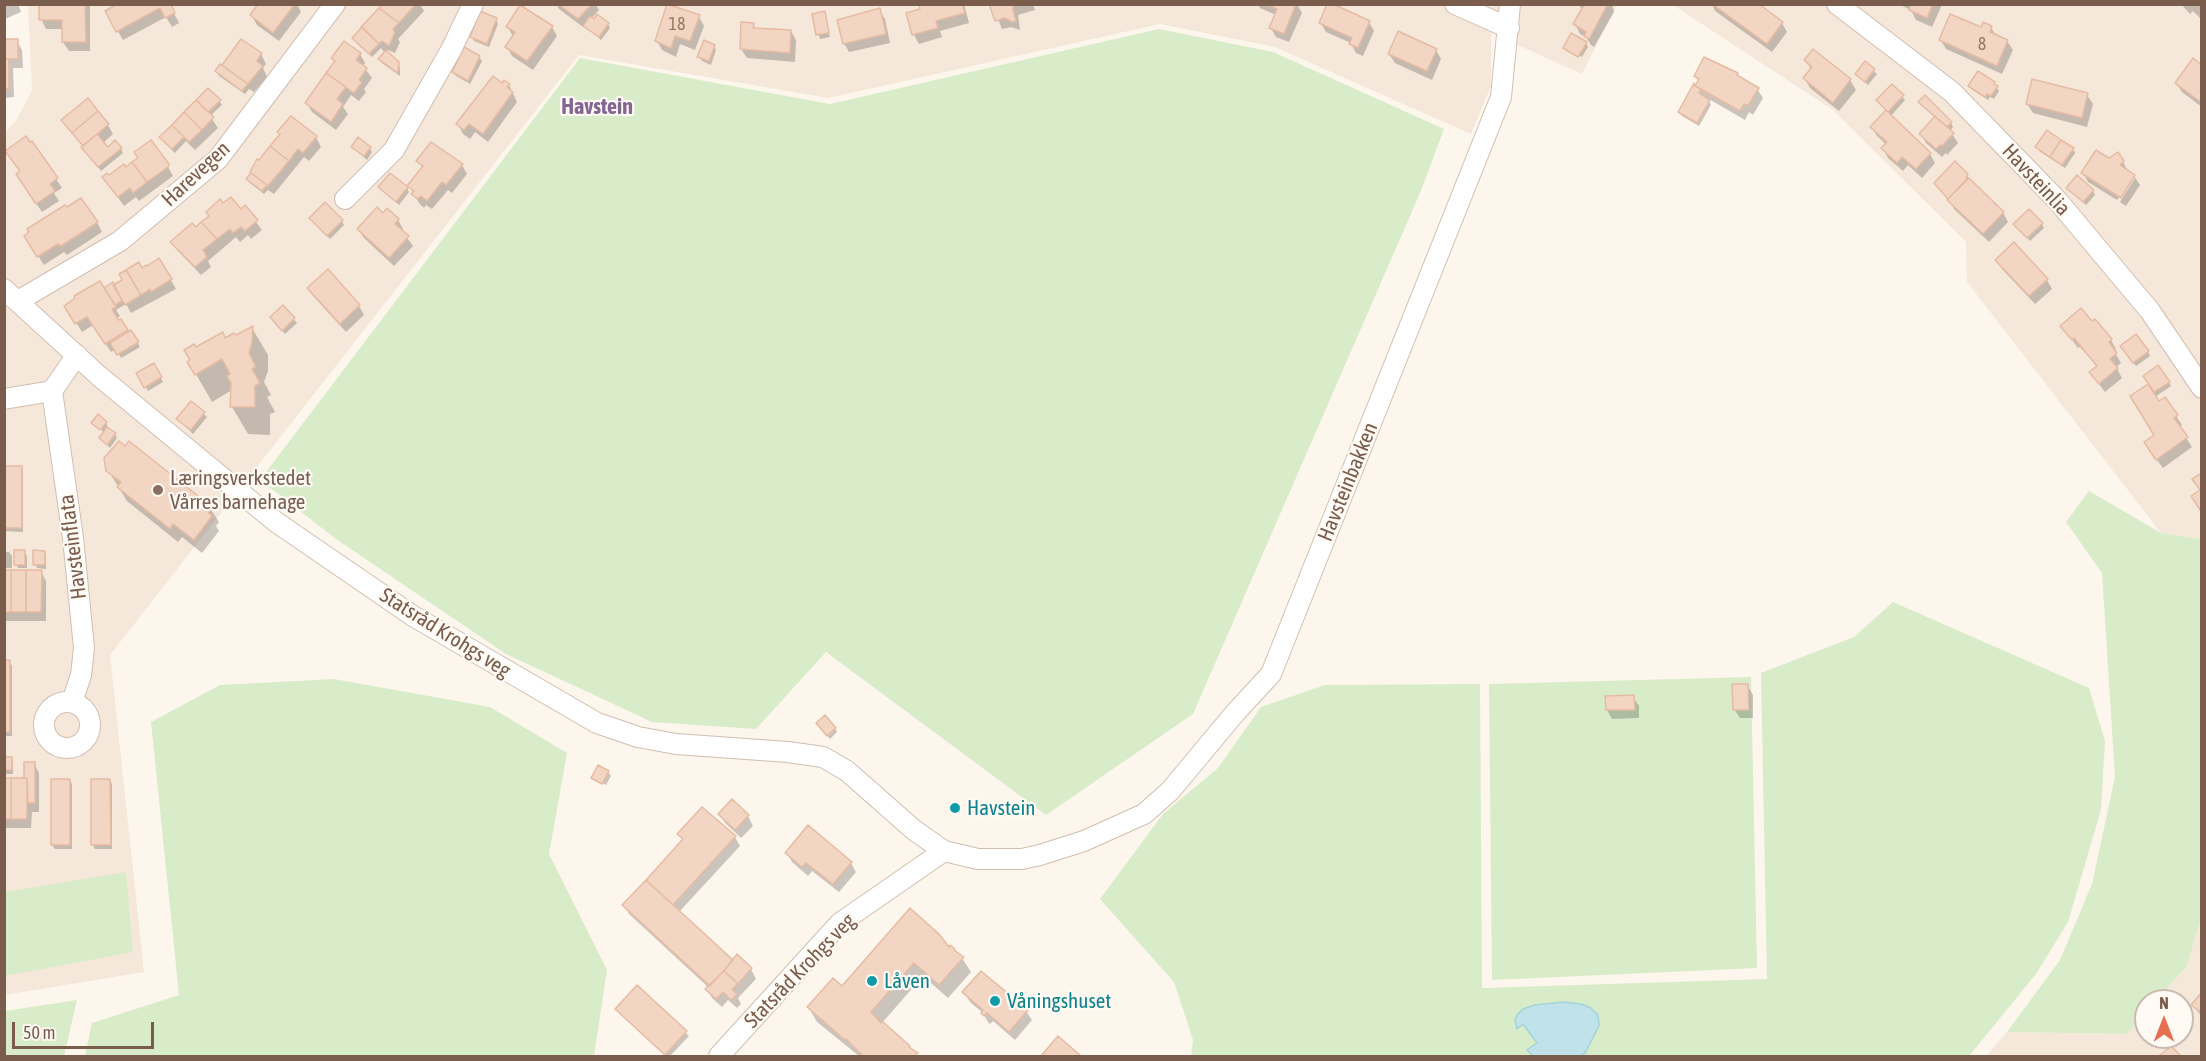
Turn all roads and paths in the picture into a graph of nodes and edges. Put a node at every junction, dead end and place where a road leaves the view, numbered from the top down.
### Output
1 (335, 4) edge
2 (473, 4) edge
3 (1455, 4) edge
4 (1510, 4) edge
5 (1837, 4) edge
6 (1509, 28) junction
7 (345, 199) dead end
8 (11, 295) edge
9 (77, 355) junction
10 (2202, 388) edge
11 (52, 390) junction
12 (4, 399) edge
13 (72, 702) dead end
14 (944, 850) junction
15 (1040, 855) joint
16 (719, 1056) edge

1 - 8 street, Harevegen
2 - 7 street
3 - 6 street
4 - 6 street, Havsteinbakken
5 - 10 street, Havsteinlia
6 - 15 street, Havsteinbakken
8 - 9 street, Statsråd Krohgs veg
9 - 11 street
9 - 14 street, Statsråd Krohgs veg
11 - 12 street
11 - 13 street, Havsteinflata
14 - 15 street, Statsråd Krohgs veg
14 - 16 street, Statsråd Krohgs veg

